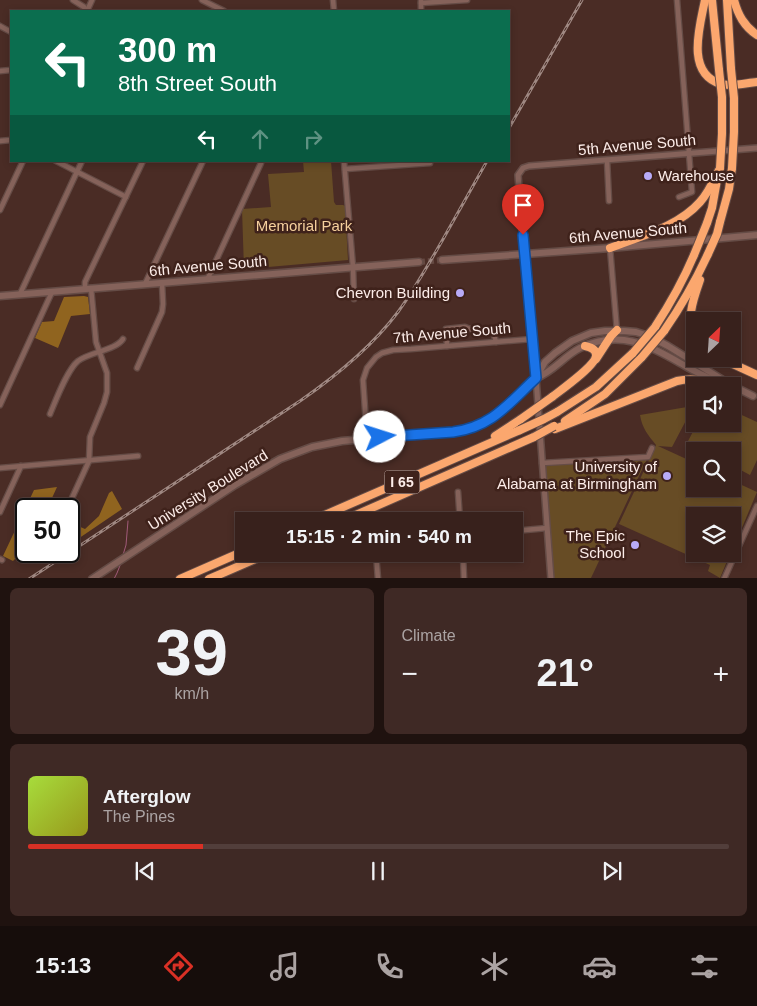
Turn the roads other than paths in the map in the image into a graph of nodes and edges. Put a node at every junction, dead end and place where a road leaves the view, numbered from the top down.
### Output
1 (73, 0) edge
2 (202, 0) edge
3 (467, 0) edge
4 (677, 0) edge
5 (705, 0) edge
6 (712, 0) edge
7 (727, 0) edge
8 (734, 0) edge
9 (421, 1) edge
10 (86, 10) edge
11 (222, 10) edge
12 (757, 35) edge
13 (757, 82) edge
14 (757, 148) edge
15 (689, 153) junction
16 (607, 160) junction
17 (23, 162) edge
18 (58, 162) edge
19 (82, 162) edge
20 (142, 162) edge
21 (203, 162) edge
22 (261, 162) edge
23 (344, 162) edge
24 (430, 163) dead end
25 (720, 168) junction
26 (345, 169) junction
27 (77, 172) junction
28 (126, 196) junction
29 (679, 197) dead end
30 (609, 201) dead end
31 (0, 209) edge
32 (757, 234) edge
33 (610, 248) junction
34 (524, 253) junction
35 (708, 254) junction
36 (442, 260) tunnel mouth
37 (419, 262) tunnel mouth
38 (354, 267) junction
39 (208, 278) junction
40 (162, 283) junction
41 (145, 284) junction
42 (88, 289) junction
43 (52, 292) junction
44 (20, 294) junction
45 (0, 296) edge
46 (354, 299) dead end
47 (692, 312) edge
48 (617, 330) junction
49 (123, 339) dead end
50 (532, 339) junction
51 (608, 340) junction
52 (617, 340) junction
53 (496, 342) junction
54 (447, 346) junction
55 (585, 346) junction
56 (99, 351) junction
57 (594, 361) junction
58 (137, 368) dead end
59 (741, 368) edge
60 (757, 375) edge
61 (708, 377) edge
62 (536, 378) junction
63 (686, 379) edge
64 (741, 392) edge
65 (755, 397) edge
66 (0, 405) edge
67 (50, 414) dead end
68 (555, 428) junction
69 (367, 438) junction
70 (652, 448) dead end
71 (138, 456) dead end
72 (458, 457) junction
73 (90, 460) junction
74 (542, 463) junction
75 (22, 466) junction
76 (0, 468) edge
77 (458, 492) dead end
78 (72, 498) edge
79 (757, 506) edge
80 (0, 512) edge
81 (332, 512) edge
82 (363, 512) edge
83 (459, 512) edge
84 (547, 528) junction
85 (523, 530) edge
86 (235, 555) edge
87 (247, 562) edge
88 (377, 562) edge
89 (463, 562) edge
90 (92, 578) edge
91 (180, 578) edge
92 (209, 578) edge
93 (378, 578) edge
94 (464, 578) edge
95 (551, 578) edge
96 (724, 578) edge

1 - 10 street
2 - 11 street
3 - 9 street
4 - 15 street
5 - 13 highway
6 - 25 highway, I 65, bridge
7 - 35 highway, bridge
8 - 12 highway
14 - 15 street, 5th Avenue South
15 - 16 street, 5th Avenue South
15 - 29 street
16 - 30 street
16 - 34 street, 5th Avenue South
17 - 31 street
18 - 27 street
19 - 27 street
20 - 28 street
21 - 41 street
22 - 39 street
23 - 26 street
24 - 26 street
25 - 33 highway
25 - 72 highway, I 65, bridge
26 - 38 street
27 - 28 street
27 - 44 street
28 - 42 street
32 - 33 main road, 6th Avenue South
33 - 34 main road, 6th Avenue South
33 - 48 street
34 - 36 main road, 6th Avenue South
34 - 50 street
35 - 47 highway
35 - 68 highway, bridge
37 - 38 main road, 6th Avenue South
38 - 39 main road, 6th Avenue South
38 - 46 street
39 - 40 main road, 6th Avenue South
40 - 41 main road, 6th Avenue South
40 - 58 street
41 - 42 main road, 6th Avenue South
42 - 43 main road, 6th Avenue South
42 - 56 street
43 - 44 main road, 6th Avenue South
43 - 66 street
44 - 45 main road, 6th Avenue South
48 - 51 highway
48 - 52 street
48 - 62 main road, University Boulevard
48 - 65 main road, University Boulevard
49 - 56 street
50 - 53 street, 7th Avenue South
50 - 62 street
51 - 52 main road, University Boulevard
51 - 55 main road, University Boulevard
51 - 57 highway
52 - 61 main road, University Boulevard
53 - 54 street, 7th Avenue South
53 - 54 street
54 - 69 street, 7th Avenue South
55 - 57 highway
55 - 62 main road, University Boulevard
56 - 67 street
56 - 73 street
57 - 72 highway, bridge
59 - 60 highway
62 - 69 main road, University Boulevard
62 - 74 street
63 - 68 highway
64 - 65 main road, University Boulevard
68 - 82 highway, I 65, bridge
69 - 90 main road, University Boulevard
70 - 74 street
71 - 73 street
72 - 81 highway, I 65
73 - 75 street
73 - 78 street
74 - 84 street
75 - 76 street
75 - 80 street
77 - 83 street
79 - 96 street
84 - 85 street
84 - 95 street
86 - 91 highway
87 - 92 highway
88 - 93 street
89 - 94 street

